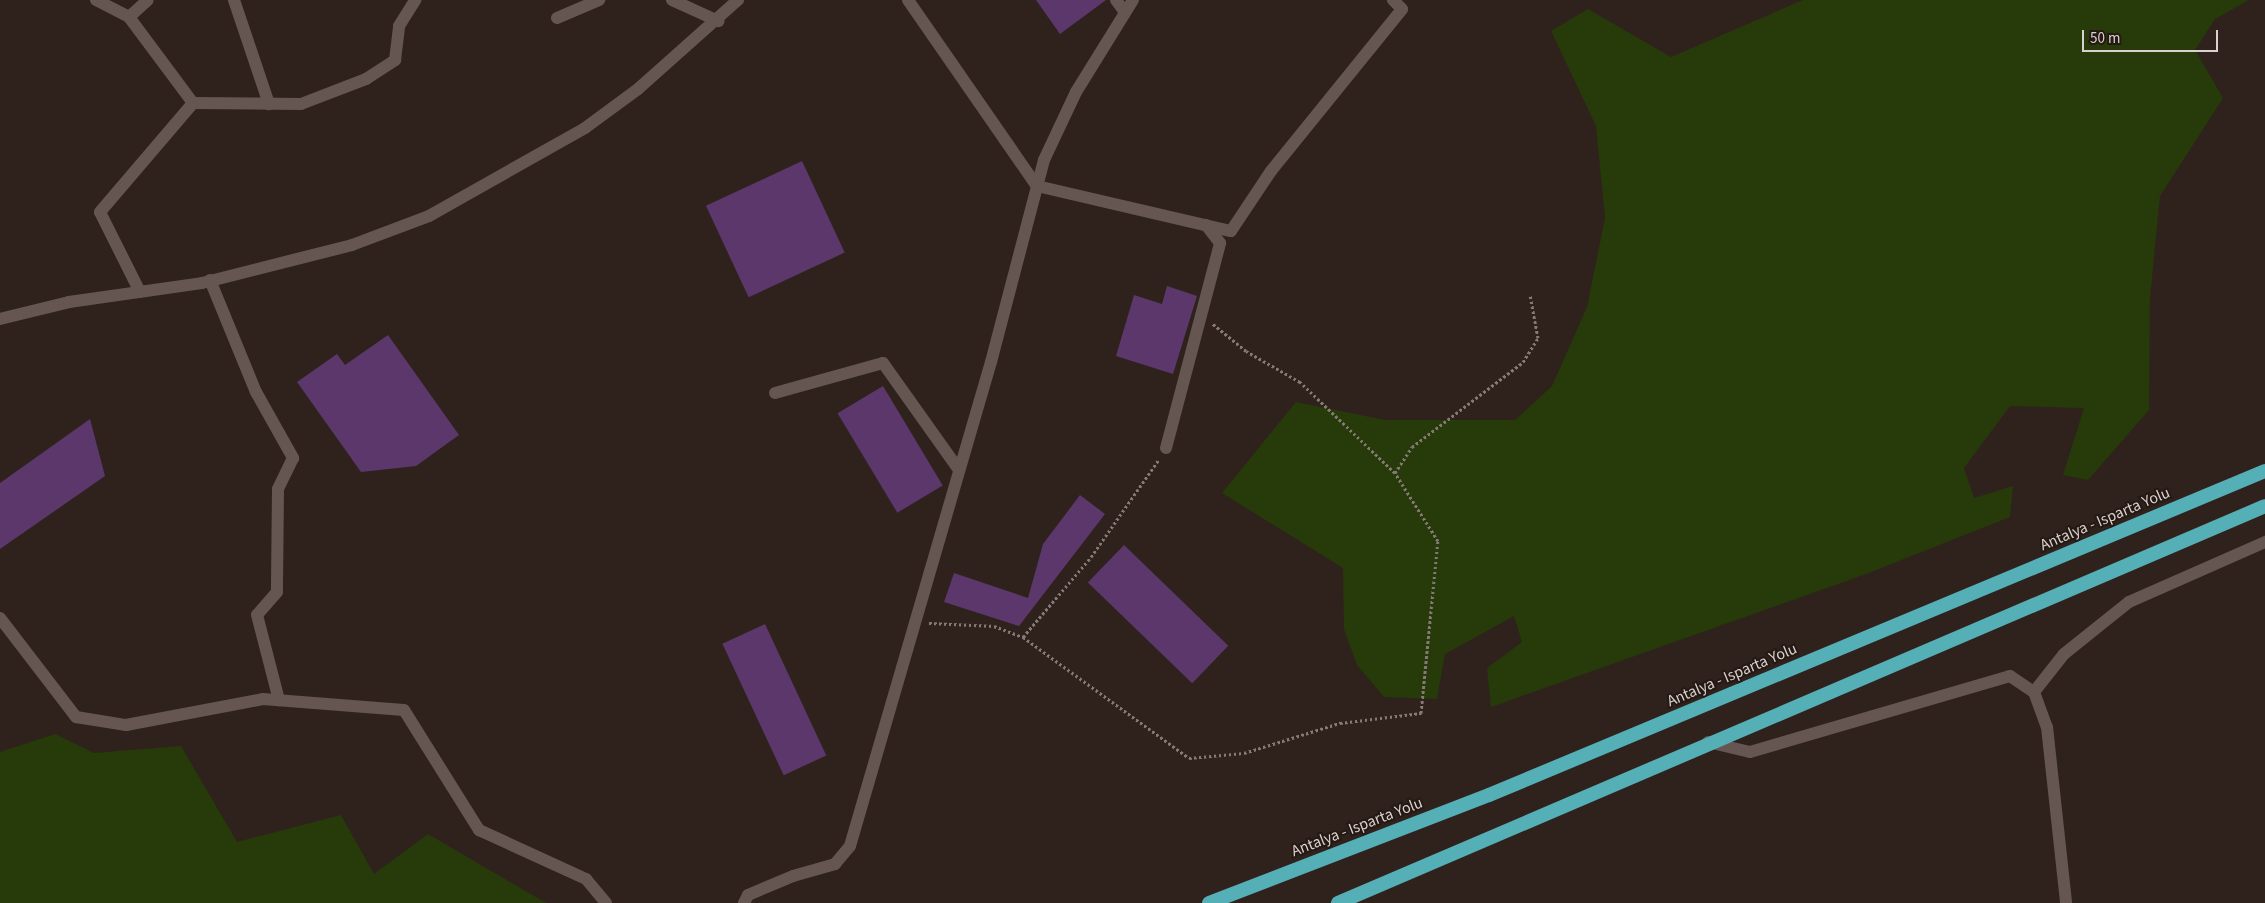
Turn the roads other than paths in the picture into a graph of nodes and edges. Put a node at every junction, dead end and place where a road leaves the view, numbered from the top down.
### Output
1 (96, 0) edge
2 (148, 0) edge
3 (234, 0) edge
4 (415, 0) edge
5 (599, 0) edge
6 (672, 0) edge
7 (738, 0) edge
8 (908, 0) edge
9 (1116, 0) edge
10 (1133, 0) edge
11 (1393, 0) edge
12 (1124, 11) junction
13 (129, 17) junction
14 (557, 18) dead end
15 (718, 21) junction
16 (193, 103) junction
17 (269, 104) junction
18 (1037, 186) junction
19 (1206, 225) junction
20 (210, 280) junction
21 (140, 292) junction
22 (0, 319) edge
23 (775, 392) dead end
24 (1166, 448) road end
25 (959, 470) junction
26 (2265, 471) edge
27 (2265, 506) edge
28 (2265, 542) edge
29 (0, 618) edge
30 (2034, 692) junction
31 (279, 700) junction
32 (1708, 742) junction
33 (606, 903) edge
34 (744, 903) edge
35 (1209, 903) edge
36 (1338, 903) edge
37 (2066, 903) edge

1 - 13 street
2 - 13 street
3 - 17 street
4 - 17 street
5 - 14 street
6 - 15 street
7 - 15 street
8 - 18 street
9 - 12 street
10 - 12 street
11 - 19 street
12 - 18 street
13 - 16 street
15 - 20 street
16 - 17 street
16 - 21 street
18 - 19 street
18 - 25 street
19 - 24 street
20 - 21 street
20 - 31 street
21 - 22 street
23 - 25 street
25 - 34 street
26 - 35 highway, Antalya - Isparta Yolu
27 - 32 highway
28 - 30 street
29 - 31 street
30 - 32 street
30 - 37 street
31 - 33 street
32 - 36 highway

